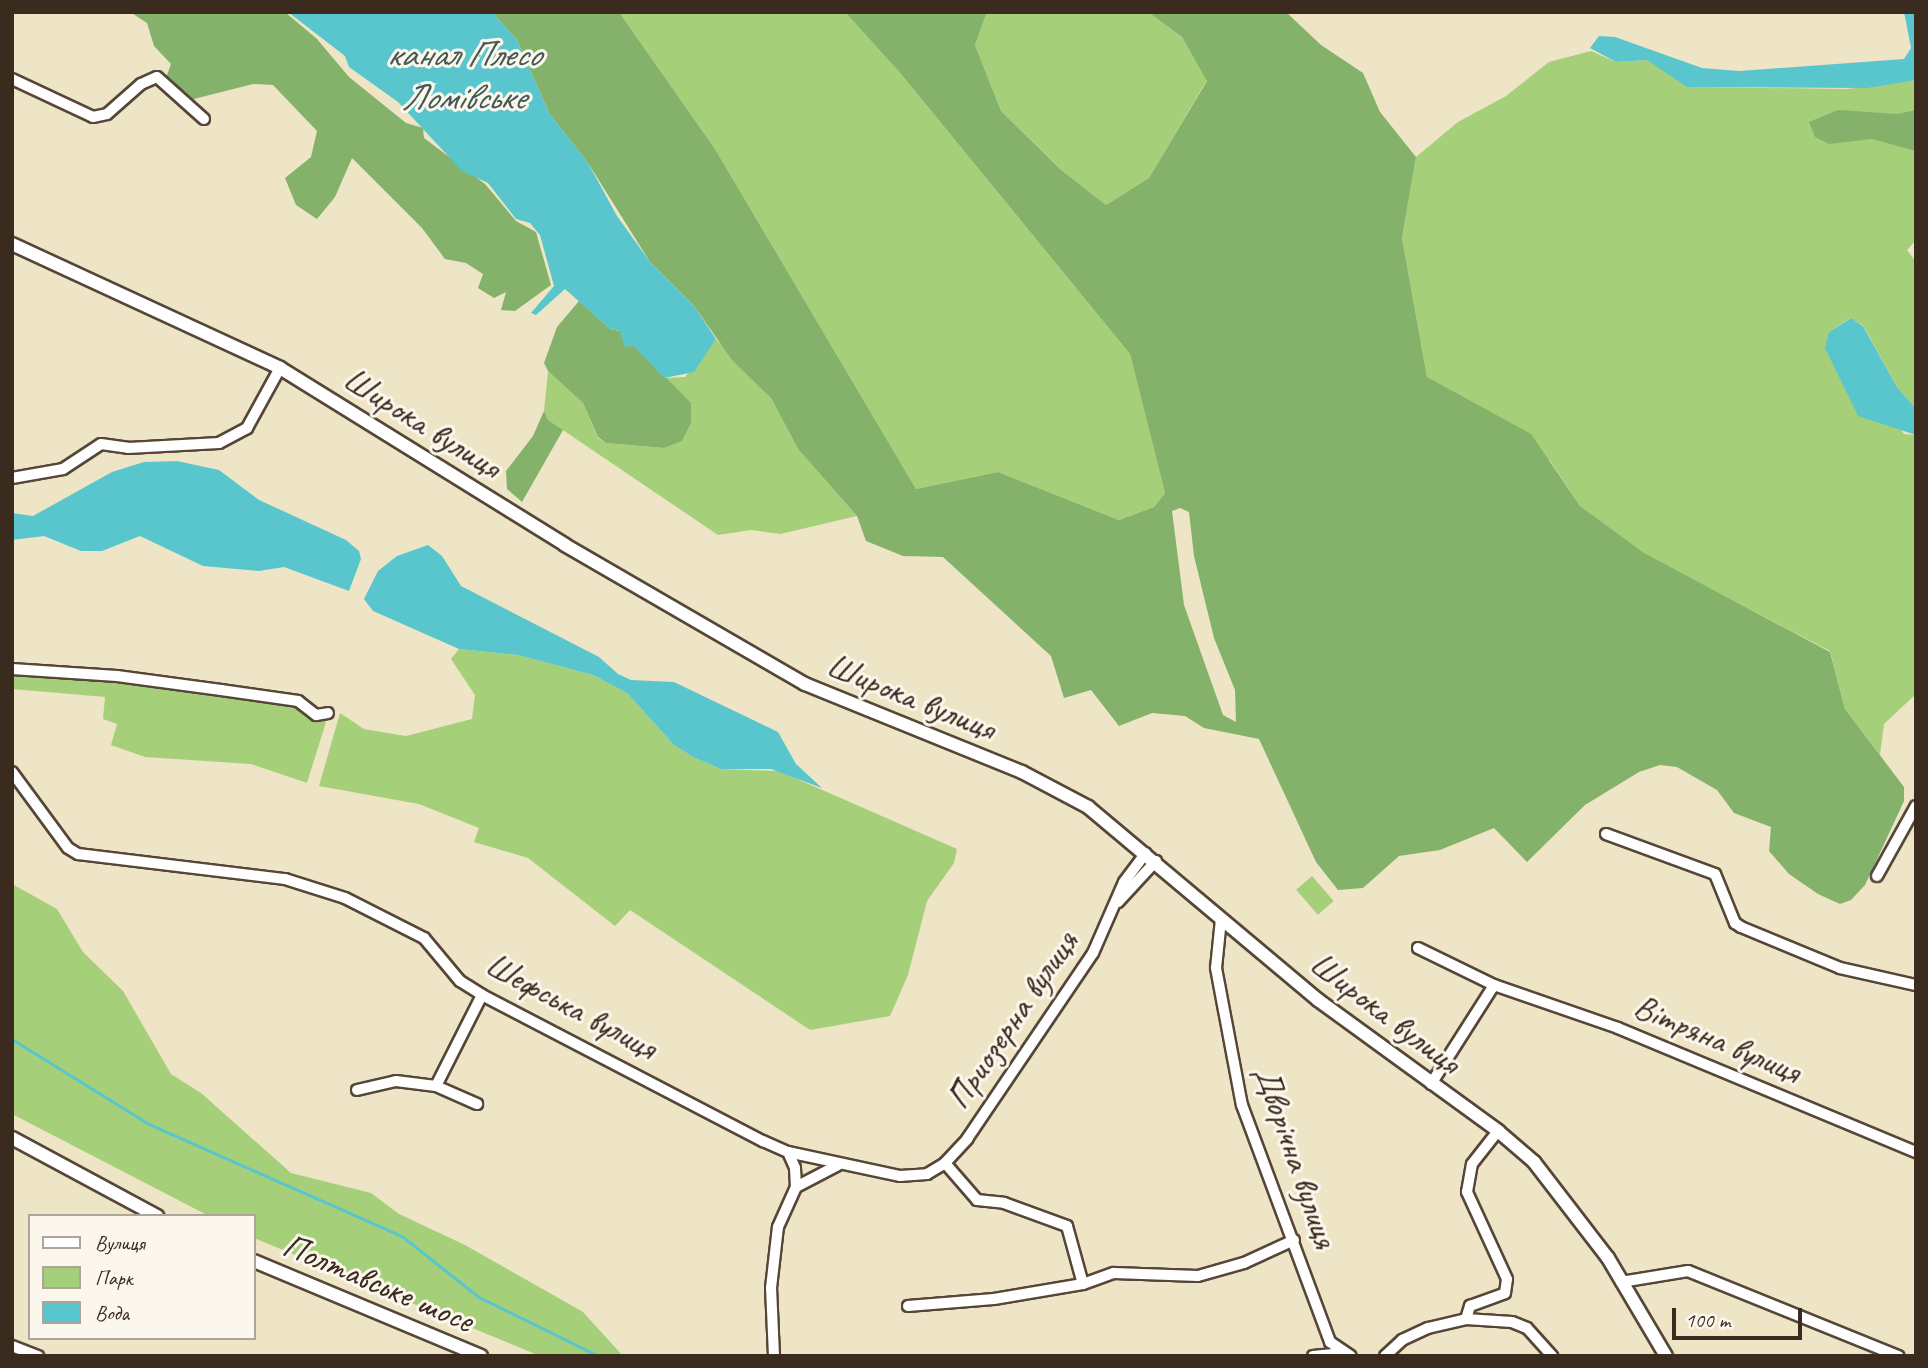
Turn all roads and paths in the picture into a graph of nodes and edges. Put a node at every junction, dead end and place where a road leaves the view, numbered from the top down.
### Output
1 (12, 79) edge
2 (204, 119) dead end
3 (12, 244) edge
4 (280, 368) junction
5 (12, 478) edge
6 (12, 669) edge
7 (328, 713) dead end
8 (12, 772) edge
9 (1916, 806) edge
10 (1606, 834) dead end
11 (1151, 857) junction
12 (1877, 876) dead end
13 (1118, 902) junction
14 (1221, 919) junction
15 (1418, 948) dead end
16 (1494, 985) junction
17 (1916, 985) edge
18 (482, 995) junction
19 (1431, 1084) junction
20 (436, 1086) junction
21 (357, 1090) dead end
22 (477, 1104) dead end
23 (1498, 1131) junction
24 (12, 1138) edge
25 (788, 1152) junction
26 (1916, 1152) edge
27 (945, 1163) junction
28 (843, 1165) junction
29 (796, 1187) junction
30 (153, 1214) edge
31 (1294, 1240) junction
32 (256, 1262) edge
33 (1621, 1282) junction
34 (1083, 1284) junction
35 (908, 1306) dead end
36 (1466, 1319) junction
37 (12, 1346) edge
38 (1347, 1354) edge
39 (38, 1356) edge
40 (481, 1356) edge
41 (774, 1356) edge
42 (1313, 1356) edge
43 (1385, 1356) edge
44 (1552, 1356) edge
45 (1666, 1356) edge
46 (1898, 1356) edge

1 - 2 street
3 - 4 main road, Широка вулиця
4 - 5 street
4 - 11 main road, Широка вулиця
6 - 7 street
8 - 18 street, Шефська вулиця
9 - 12 street
10 - 17 street
11 - 13 street
11 - 13 street
11 - 14 main road, Широка вулиця
13 - 27 street, Приозерна вулиця
14 - 19 main road, Широка вулиця
14 - 31 street, Дворічна вулиця
15 - 16 street, Вітряна вулиця
16 - 19 street
16 - 26 street, Вітряна вулиця
18 - 20 street
18 - 25 street, Шефська вулиця
19 - 23 main road, Широка вулиця
20 - 21 street
20 - 22 street
23 - 33 main road, Широка вулиця
23 - 36 street
24 - 30 main road
25 - 28 street, Шефська вулиця
25 - 29 street
27 - 28 street, Шефська вулиця
27 - 34 street
28 - 29 street
29 - 41 street
31 - 34 street
31 - 38 street, Дворічна вулиця
32 - 40 main road, Полтавське шосе
33 - 45 main road, Широка вулиця
33 - 46 street
34 - 35 street
36 - 43 street
36 - 44 street
37 - 39 street
38 - 42 street

